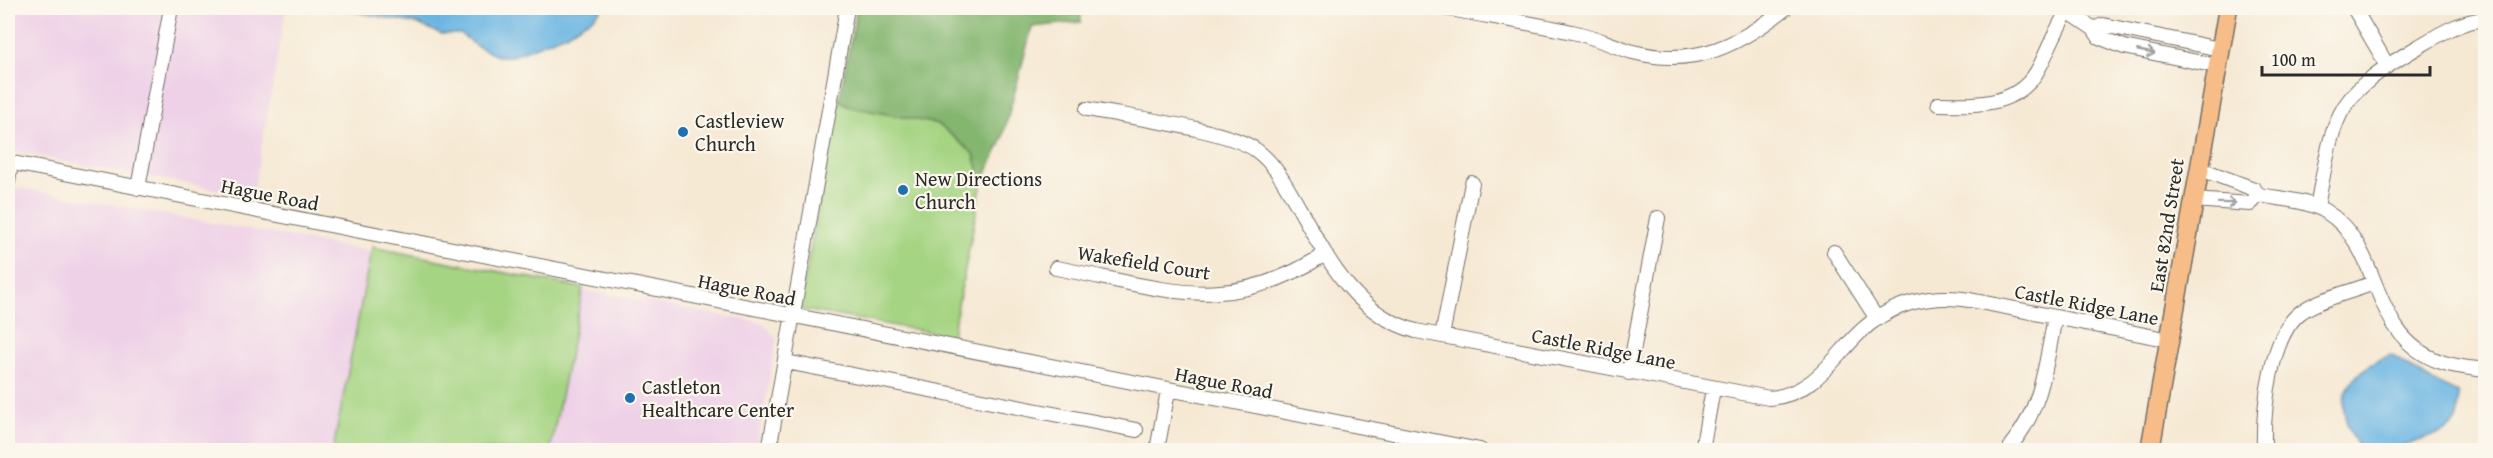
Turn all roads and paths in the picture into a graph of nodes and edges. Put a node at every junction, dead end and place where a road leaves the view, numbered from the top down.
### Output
1 (171, 8) edge
2 (847, 8) edge
3 (1445, 8) edge
4 (1786, 8) edge
5 (2228, 8) edge
6 (2065, 10) edge
7 (2355, 10) dead end
8 (1515, 14) edge
9 (2486, 19) edge
10 (2219, 57) junction
11 (2387, 65) junction
12 (1938, 104) dead end
13 (1087, 109) dead end
14 (9, 163) edge
15 (2198, 168) junction
16 (8, 182) edge
17 (1472, 183) dead end
18 (138, 188) junction
19 (2259, 195) junction
20 (2193, 200) junction
21 (2317, 207) junction
22 (1658, 218) dead end
23 (1834, 252) dead end
24 (1325, 254) junction
25 (1056, 268) dead end
26 (2374, 283) junction
27 (790, 317) junction
28 (2055, 317) junction
29 (1877, 319) junction
30 (1442, 336) junction
31 (2170, 340) junction
32 (786, 362) junction
33 (2486, 370) edge
34 (1629, 373) junction
35 (1713, 389) junction
36 (1168, 391) junction
37 (1136, 430) dead end
38 (2011, 445) dead end
39 (2266, 449) edge
40 (768, 450) edge
41 (1157, 450) edge
42 (1480, 450) edge
43 (1702, 450) edge
44 (2150, 450) edge

1 - 18 street
2 - 27 street
3 - 8 street
4 - 8 street
5 - 10 main road, East 82nd Street
6 - 10 street
6 - 12 street
7 - 11 street
9 - 11 street
10 - 15 main road, East 82nd Street
11 - 21 street
13 - 24 street, Castle Ridge Lane
14 - 16 street
14 - 18 street, Hague Road
15 - 19 street
15 - 20 main road, East 82nd Street
17 - 30 street
18 - 27 street, Hague Road
20 -> 19 street
19 - 21 street
20 - 31 main road, East 82nd Street
21 - 26 street
22 - 34 street
23 - 29 street
24 - 25 street, Wakefield Court
24 - 30 street, Castle Ridge Lane
26 - 33 street
26 - 39 street
27 - 32 street
27 - 36 street, Hague Road
28 - 29 street, Castle Ridge Lane
28 - 31 street, Castle Ridge Lane
28 - 38 street
29 - 35 street, Castle Ridge Lane
30 - 34 street, Castle Ridge Lane
31 - 44 main road, East 82nd Street
32 - 37 street
32 - 40 street
34 - 35 street, Castle Ridge Lane
35 - 43 street
36 - 41 street
36 - 42 street, Hague Road

